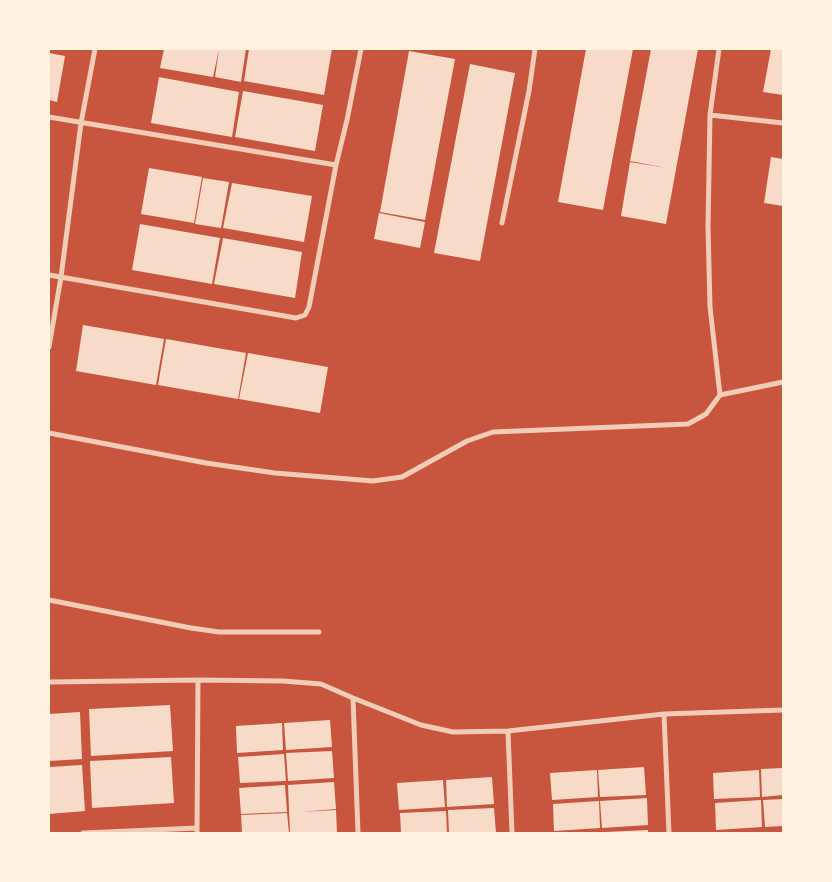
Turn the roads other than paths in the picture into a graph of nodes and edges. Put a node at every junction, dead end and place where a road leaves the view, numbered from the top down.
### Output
1 (95, 49) edge
2 (361, 49) edge
3 (535, 49) edge
4 (719, 49) edge
5 (710, 115) junction
6 (49, 117) edge
7 (81, 123) junction
8 (783, 123) edge
9 (336, 165) junction
10 (502, 223) dead end
11 (49, 275) edge
12 (61, 277) junction
13 (49, 347) edge
14 (783, 382) edge
15 (720, 394) junction
16 (49, 433) edge
17 (49, 600) edge
18 (320, 632) dead end
19 (198, 680) junction
20 (49, 682) edge
21 (353, 698) junction
22 (783, 710) edge
23 (664, 714) junction
24 (508, 731) junction
25 (197, 831) edge
26 (83, 833) edge
27 (358, 833) edge
28 (512, 833) edge
29 (669, 833) edge

1 - 7 street
2 - 9 street
3 - 10 street
4 - 5 street
5 - 8 street
5 - 15 street
6 - 7 street
7 - 9 street
7 - 12 street
9 - 12 street
11 - 12 street
12 - 13 street
14 - 15 street
15 - 16 street
17 - 18 street
19 - 20 street
19 - 21 street
19 - 25 street
21 - 24 street
21 - 27 street
22 - 23 street
23 - 24 street
23 - 29 street
24 - 28 street
25 - 26 street

